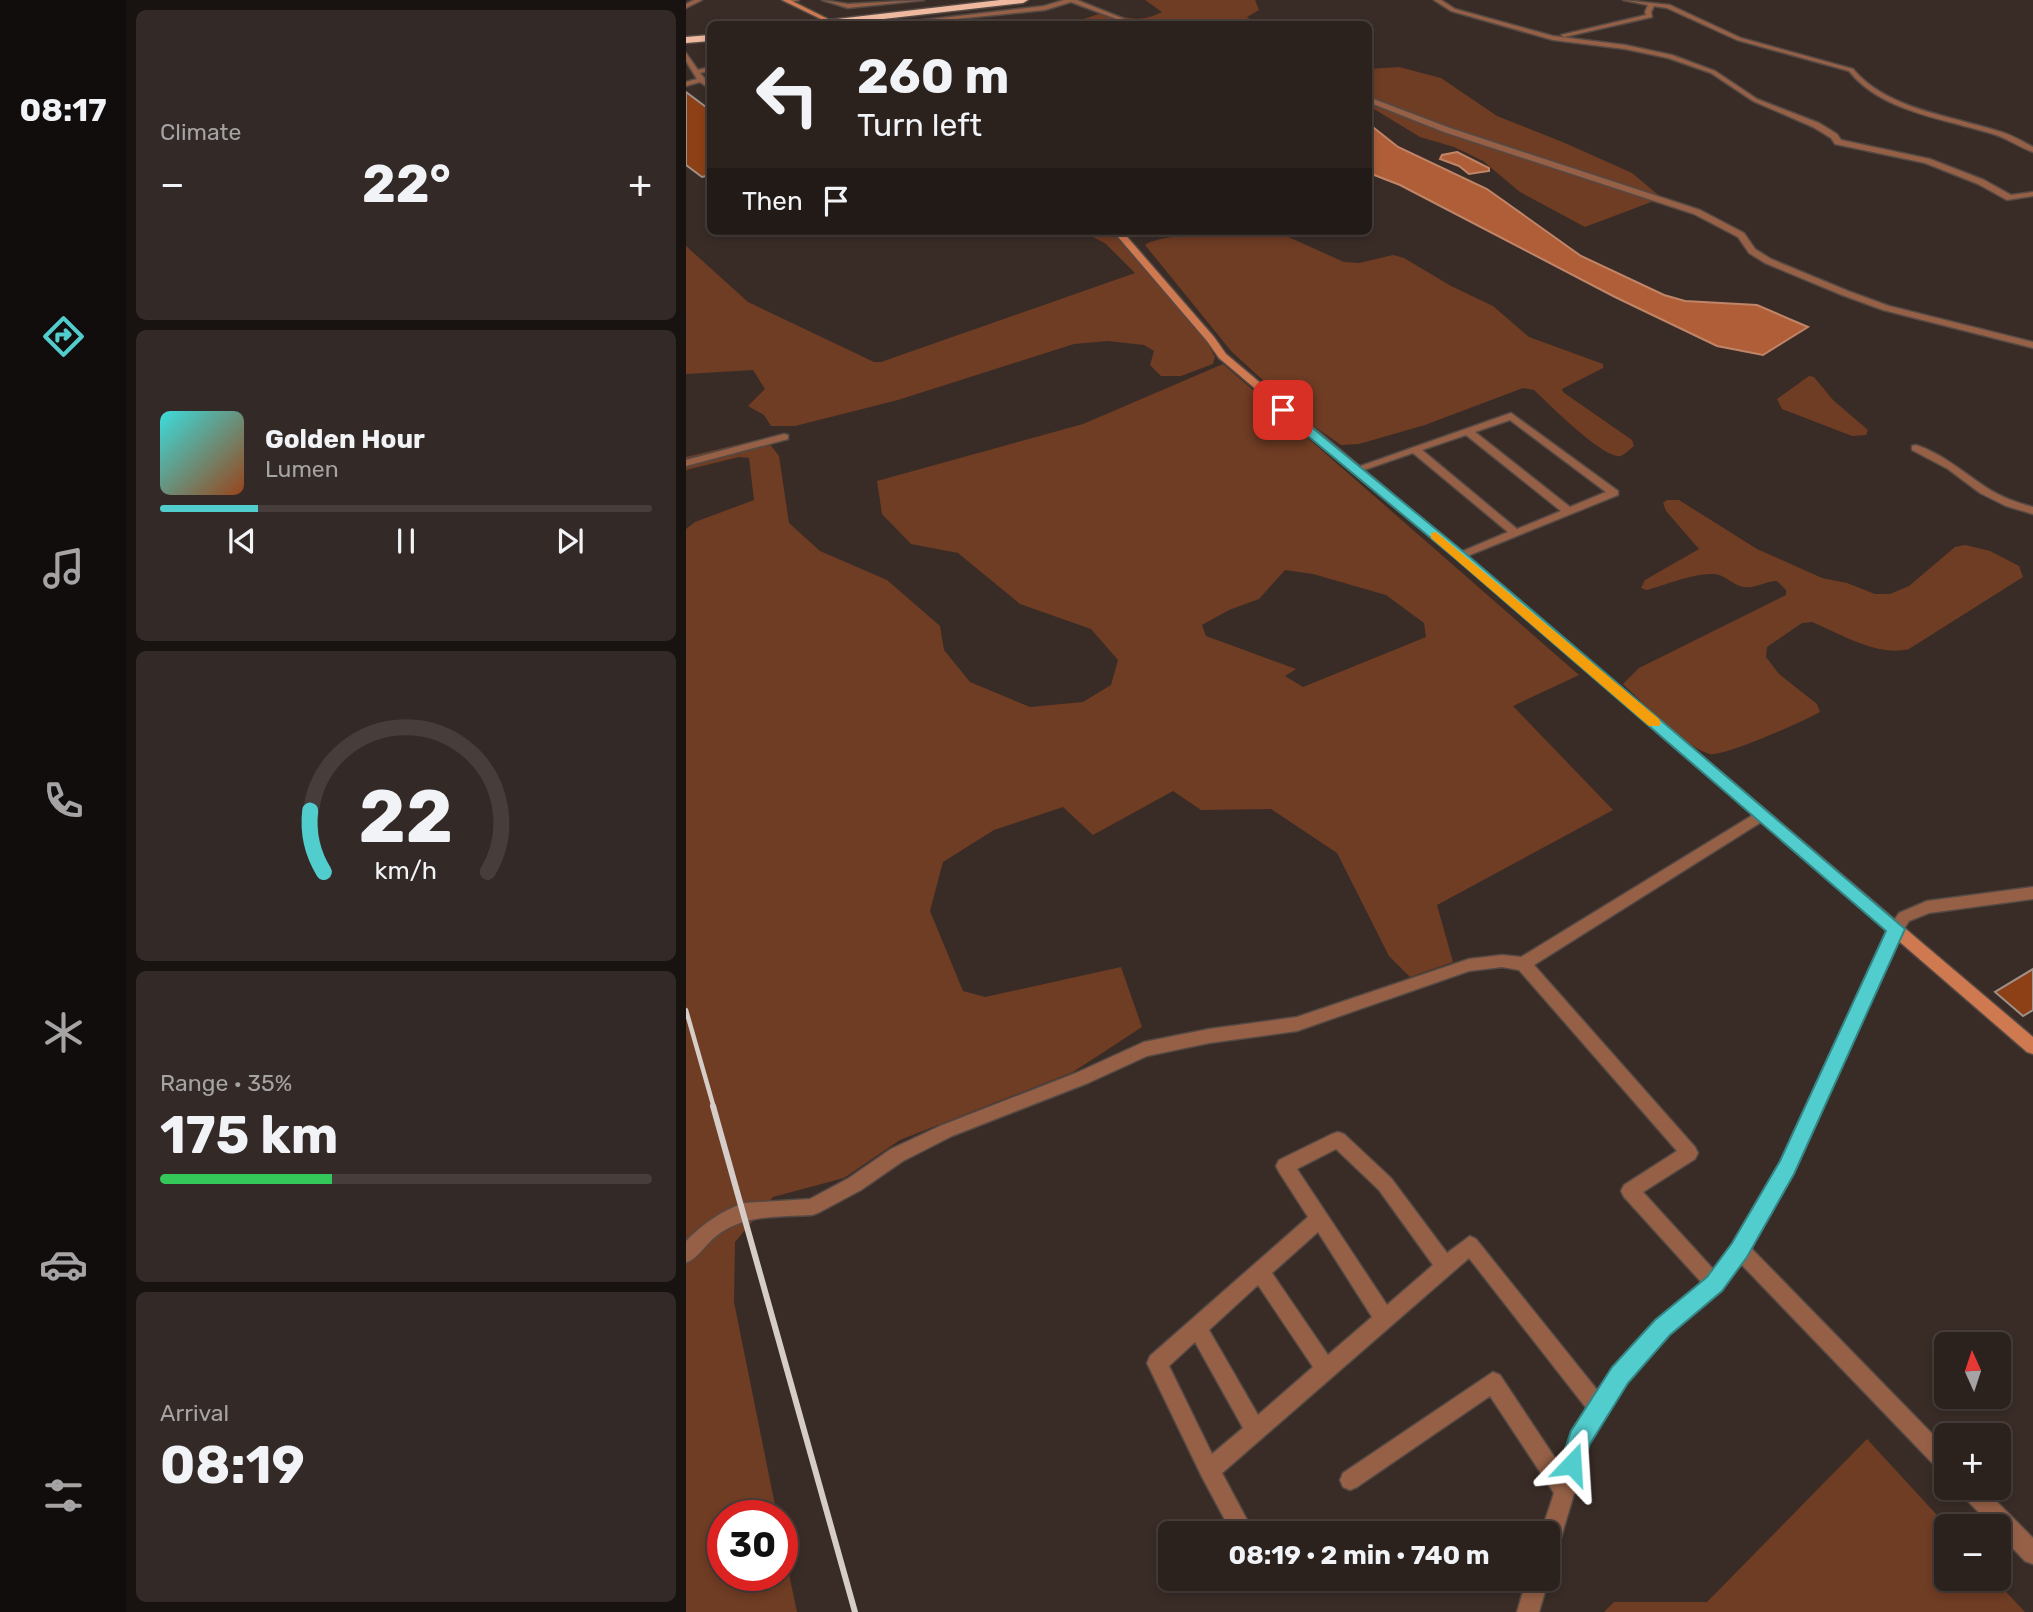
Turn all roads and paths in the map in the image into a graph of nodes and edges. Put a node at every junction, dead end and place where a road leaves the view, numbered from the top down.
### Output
1 (699, 0) edge
2 (790, 0) edge
3 (825, 0) edge
4 (921, 0) edge
5 (1023, 0) edge
6 (1071, 0) edge
7 (1437, 0) edge
8 (1626, 0) edge
9 (1058, 1) edge
10 (1652, 4) junction
11 (686, 6) edge
12 (828, 21) edge
13 (858, 21) edge
14 (923, 21) edge
15 (1126, 21) edge
16 (707, 38) edge
17 (1553, 38) junction
18 (686, 40) edge
19 (686, 55) edge
20 (689, 64) edge
21 (707, 71) edge
22 (699, 76) junction
23 (686, 84) edge
24 (707, 84) edge
25 (1372, 101) edge
26 (2033, 150) edge
27 (2033, 194) edge
28 (1120, 235) edge
29 (2033, 345) edge
30 (1468, 431) junction
31 (784, 437) dead end
32 (1916, 448) dead end
33 (1414, 449) junction
34 (686, 463) edge
35 (1357, 469) junction
36 (1568, 511) junction
37 (2033, 511) edge
38 (1514, 532) junction
39 (1460, 556) junction
40 (1761, 815) junction
41 (2033, 893) edge
42 (1896, 929) junction
43 (1523, 964) junction
44 (2033, 1047) edge
45 (1319, 1219) junction
46 (1740, 1250) junction
47 (686, 1254) edge
48 (1446, 1266) junction
49 (1259, 1272) junction
50 (1715, 1284) junction
51 (1385, 1319) junction
52 (1197, 1328) junction
53 (1326, 1369) junction
54 (1599, 1408) junction
55 (1255, 1430) junction
56 (1934, 1451) edge
57 (1209, 1470) junction
58 (1350, 1480) dead end
59 (1564, 1490) junction
60 (1981, 1500) edge
61 (1237, 1521) edge
62 (1555, 1521) edge
63 (2033, 1553) edge
64 (1534, 1591) edge
65 (1528, 1612) edge

1 - 11 street
2 - 12 street
3 - 4 street
5 - 13 highway
6 - 9 street
6 - 15 street
7 - 17 street
8 - 10 street
9 - 14 street
10 - 17 street
10 - 26 street
16 - 18 highway
17 - 27 street
19 - 20 street
20 - 22 street
21 - 22 street
22 - 23 street
22 - 24 street
25 - 29 street
28 - 35 street
30 - 33 street
30 - 36 street
30 - 36 street
31 - 34 street
32 - 37 street
33 - 35 street
33 - 38 street
35 - 39 street
36 - 38 street
38 - 39 street
39 - 40 street
40 - 42 street
40 - 43 street
41 - 42 street
42 - 44 street
42 - 46 street
43 - 47 street
43 - 50 street
45 - 48 street
45 - 49 street
45 - 51 street
46 - 50 street
46 - 56 street
48 - 51 street
48 - 54 street
49 - 52 street
49 - 53 street
50 - 54 street
51 - 53 street
52 - 55 street
52 - 57 street
53 - 55 street
54 - 59 street
55 - 57 street
57 - 61 street
58 - 59 street
59 - 62 street
60 - 63 street
64 - 65 street

